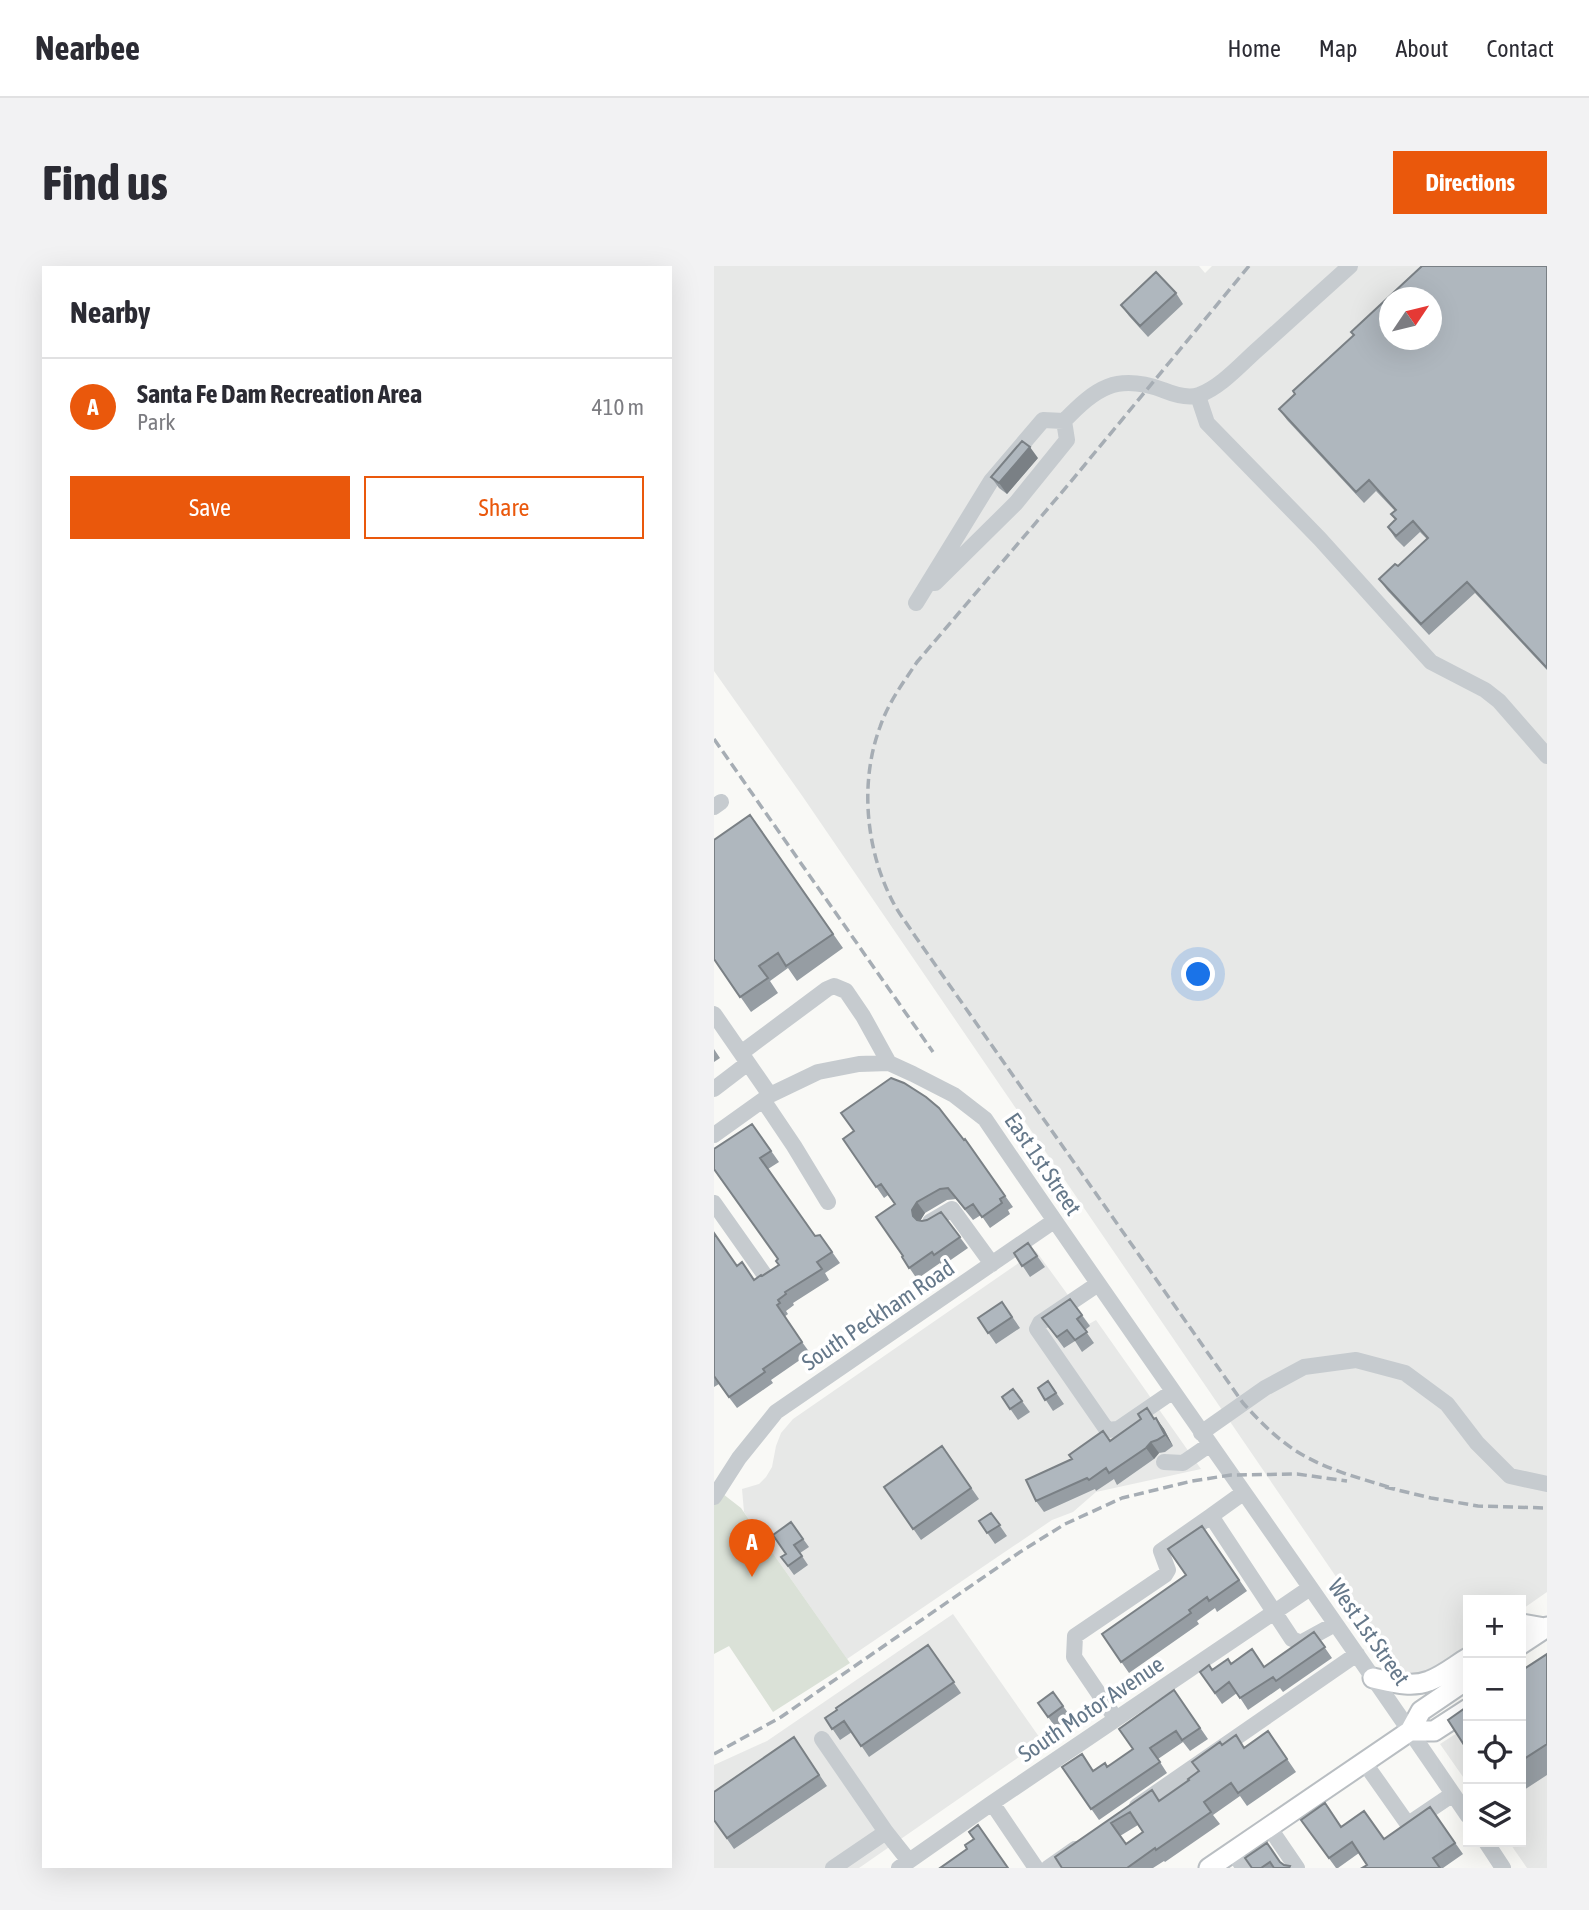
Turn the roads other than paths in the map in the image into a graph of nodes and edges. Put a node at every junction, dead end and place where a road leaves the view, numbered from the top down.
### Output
1 (1350, 266) edge
2 (1198, 396) junction
3 (1064, 421) junction
4 (1547, 756) edge
5 (714, 1014) edge
6 (744, 1058) junction
7 (889, 1063) junction
8 (714, 1089) edge
9 (767, 1098) junction
10 (714, 1135) edge
11 (828, 1202) dead end
12 (714, 1203) edge
13 (1054, 1221) junction
14 (930, 1222) edge
15 (992, 1264) junction
16 (764, 1274) edge
17 (1098, 1284) junction
18 (1172, 1392) junction
19 (1205, 1439) junction
20 (739, 1458) junction
21 (1164, 1462) dead end
22 (1231, 1475) joint
23 (714, 1481) edge
24 (1547, 1484) edge
25 (1243, 1493) junction
26 (714, 1497) edge
27 (1211, 1516) junction
28 (1310, 1588) junction
29 (1274, 1612) junction
30 (1335, 1624) junction
31 (1526, 1625) edge
32 (1546, 1627) edge
33 (1526, 1641) edge
34 (1357, 1654) junction
35 (1463, 1661) edge
36 (1373, 1678) junction
37 (1463, 1683) edge
38 (1463, 1712) edge
39 (1116, 1719) junction
40 (1410, 1731) junction
41 (822, 1739) dead end
42 (1364, 1762) junction
43 (1453, 1794) junction
44 (992, 1803) junction
45 (1463, 1809) edge
46 (1128, 1813) edge
47 (1269, 1827) junction
48 (886, 1832) junction
49 (1093, 1836) edge
50 (1489, 1847) edge
51 (1227, 1863) edge
52 (904, 1865) edge
53 (833, 1868) edge
54 (1036, 1868) edge
55 (1048, 1868) edge
56 (1297, 1868) edge
57 (1503, 1868) edge

1 - 2 street
2 - 3 street
2 - 4 street
3 - 3 street
5 - 6 street
6 - 7 street
6 - 8 street
6 - 9 street
7 - 9 street, East 1st Street
7 - 13 street, East 1st Street
9 - 10 street, East 1st Street
9 - 11 street
12 - 16 street
13 - 15 street, South Peckham Road
13 - 17 street, East 1st Street
14 - 15 street
15 - 20 street, South Peckham Road
17 - 18 street, East 1st Street
17 - 18 street
18 - 19 street, East 1st Street
19 - 21 street
19 - 22 street, East 1st Street
19 - 24 street
20 - 23 street
20 - 26 street
22 - 25 street, West 1st Street
25 - 27 street
25 - 28 street, West 1st Street
27 - 29 street
27 - 39 street
28 - 29 street, South Motor Avenue
28 - 30 street, West 1st Street
29 - 30 street
29 - 39 street, South Motor Avenue
30 - 34 street, West 1st Street
31 - 32 main road
32 - 33 main road
34 - 36 street, West 1st Street
34 - 46 street
35 - 36 main road
36 - 40 street, West 1st Street
37 - 40 main road
38 - 40 main road
39 - 44 street, South Motor Avenue
40 - 42 main road
40 - 43 street, West 1st Street
41 - 48 street
42 - 43 street
42 - 47 main road
43 - 45 street, West 1st Street
44 - 52 street, South Motor Avenue
44 - 54 street
47 - 51 main road
47 - 56 street
48 - 52 street
48 - 53 street
49 - 55 street
50 - 57 street

